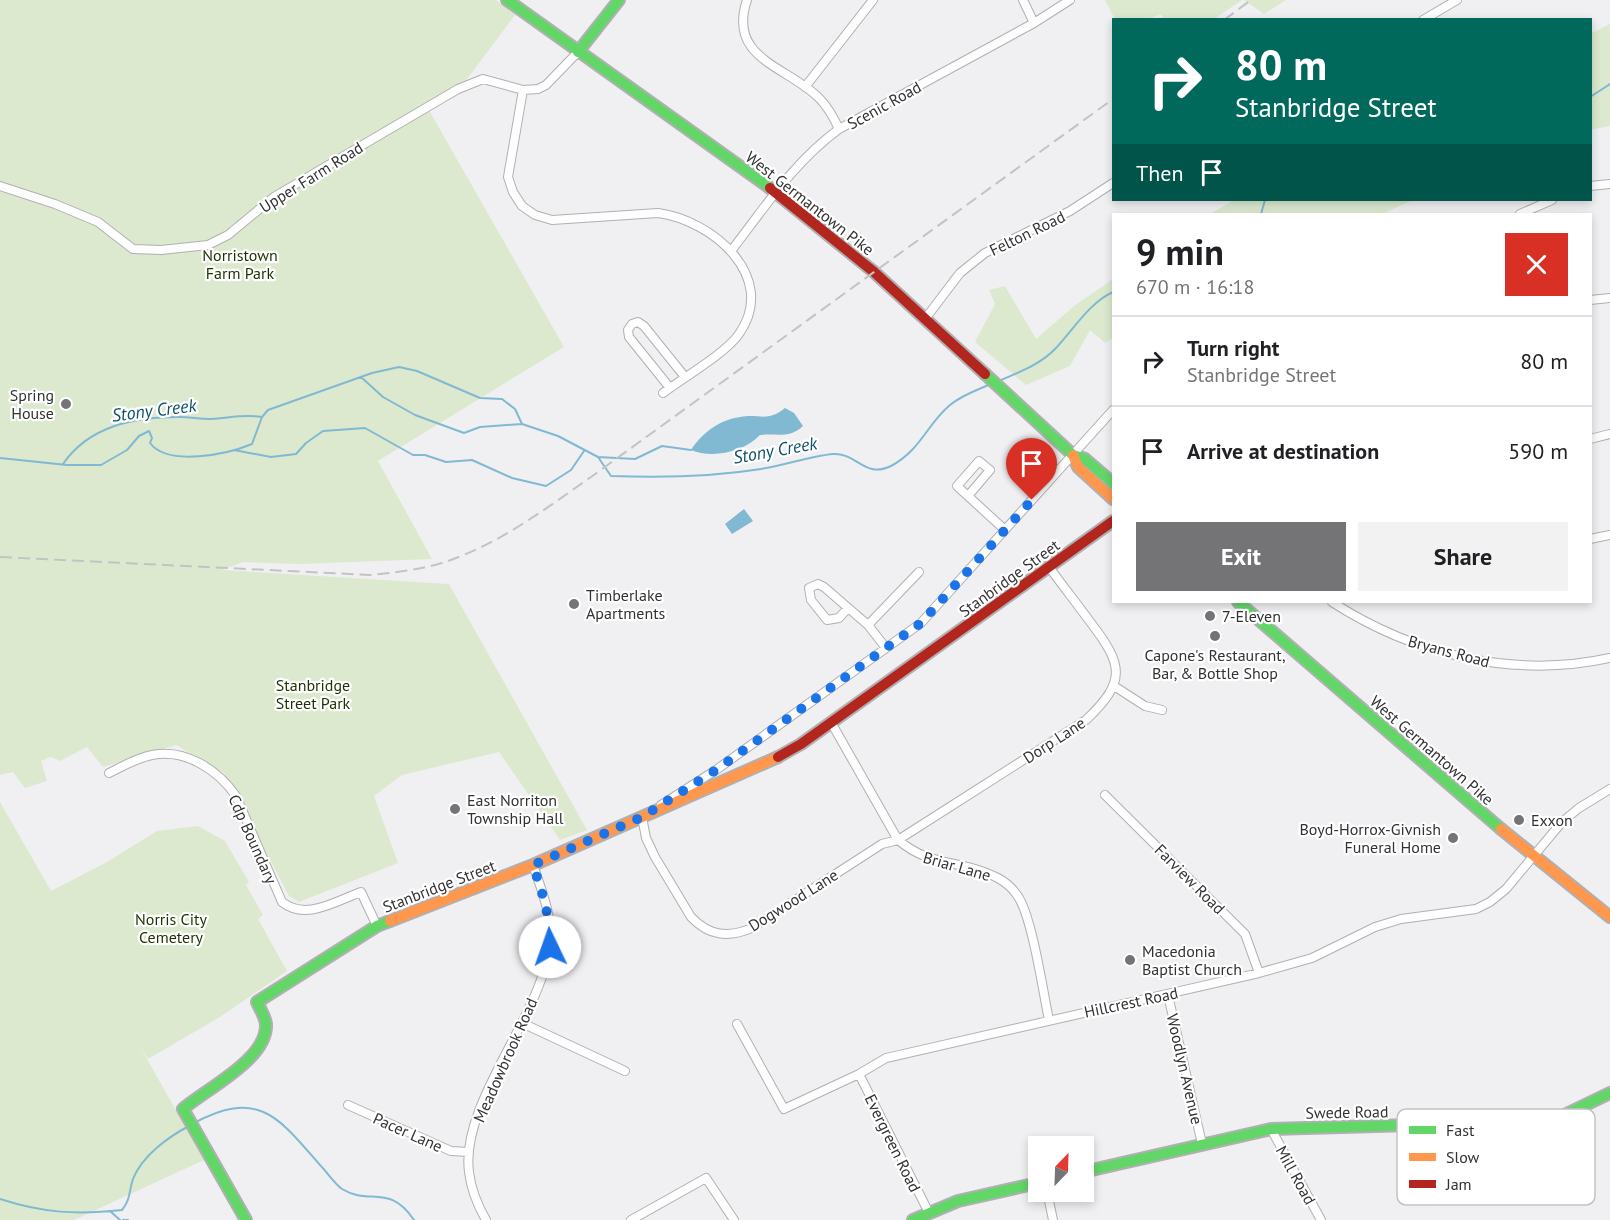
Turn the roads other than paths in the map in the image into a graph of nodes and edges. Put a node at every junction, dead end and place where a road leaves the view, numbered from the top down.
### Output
1 (507, 0) edge
2 (619, 0) edge
3 (747, 0) edge
4 (873, 0) edge
5 (1023, 0) edge
6 (1071, 0) edge
7 (1457, 0) edge
8 (1426, 18) edge
9 (1034, 23) junction
10 (578, 52) junction
11 (804, 87) junction
12 (523, 90) junction
13 (839, 129) junction
14 (1112, 184) edge
15 (1610, 184) edge
16 (0, 186) edge
17 (1592, 186) edge
18 (776, 192) junction
19 (1550, 201) edge
20 (1522, 213) edge
21 (731, 251) junction
22 (1610, 297) edge
23 (1592, 300) edge
24 (925, 319) junction
25 (685, 377) junction
26 (1112, 411) edge
27 (1610, 434) edge
28 (1592, 438) edge
29 (1073, 455) junction
30 (1112, 482) edge
31 (968, 496) junction
32 (1112, 498) edge
33 (1112, 522) edge
34 (1005, 530) junction
35 (1610, 535) edge
36 (1592, 539) edge
37 (1049, 567) junction
38 (919, 572) dead end
39 (1239, 603) edge
40 (1334, 603) edge
41 (847, 609) junction
42 (868, 625) junction
43 (886, 648) junction
44 (1610, 658) edge
45 (1114, 686) junction
46 (1162, 710) dead end
47 (832, 724) junction
48 (109, 773) dead end
49 (1610, 789) edge
50 (1105, 795) dead end
51 (642, 817) junction
52 (898, 840) junction
53 (1534, 858) junction
54 (533, 865) junction
55 (1610, 917) edge
56 (376, 926) junction
57 (1259, 973) junction
58 (1168, 995) junction
59 (1049, 1020) junction
60 (522, 1023) junction
61 (737, 1024) dead end
62 (625, 1071) dead end
63 (859, 1074) junction
64 (1610, 1093) edge
65 (348, 1105) dead end
66 (1579, 1109) edge
67 (1397, 1126) edge
68 (1271, 1129) junction
69 (1202, 1144) junction
70 (469, 1152) junction
71 (1094, 1169) edge
72 (1028, 1185) edge
73 (1049, 1202) edge
74 (928, 1211) junction
75 (246, 1220) edge
76 (486, 1220) edge
77 (631, 1220) edge
78 (734, 1220) edge
79 (913, 1220) edge
80 (1053, 1220) edge
81 (1321, 1220) edge

1 - 10 main road, West Germantown Pike
2 - 10 main road
3 - 11 street
4 - 11 street
5 - 9 street
6 - 9 street, Scenic Road
7 - 8 street
9 - 13 street, Scenic Road
10 - 12 street
10 - 18 main road, West Germantown Pike
11 - 13 street
12 - 16 street, Upper Farm Road
12 - 21 street
13 - 18 street, Scenic Road
14 - 24 street, Felton Road
15 - 17 street
18 - 21 street, Scenic Road
18 - 24 main road, West Germantown Pike
19 - 20 street
21 - 25 street
22 - 23 street
24 - 29 main road, West Germantown Pike
25 - 25 street
26 - 29 street, Stanbridge Street
27 - 28 street
29 - 30 main road, West Germantown Pike
29 - 32 main road, West Germantown Pike
29 - 34 street, Stanbridge Street
31 - 31 street
31 - 34 street
33 - 37 main road, Stanbridge Street
34 - 43 street, Stanbridge Street
35 - 36 street
37 - 45 street
37 - 47 main road, Stanbridge Street
38 - 42 street
39 - 53 main road, West Germantown Pike
40 - 44 street, Bryans Road
41 - 41 street
41 - 42 street
42 - 43 street
43 - 51 street, Stanbridge Street
45 - 46 street
45 - 52 street, Dorp Lane
47 - 51 main road, Stanbridge Street
47 - 52 street, Briar Lane
48 - 56 street, Cdp Boundary
49 - 53 street, Hillcrest Road
50 - 57 street, Farview Road
51 - 52 street, Dogwood Lane
51 - 54 main road, Stanbridge Street
52 - 59 street, Briar Lane
53 - 55 main road, West Germantown Pike
53 - 57 street, Hillcrest Road
54 - 56 main road, Stanbridge Street
54 - 60 street, Meadowbrook Road
56 - 75 main road, Stanbridge Street
57 - 58 street, Hillcrest Road
58 - 59 street, Hillcrest Road
58 - 69 street, Woodlyn Avenue
59 - 63 street, Hillcrest Road
60 - 62 street
60 - 70 street, Meadowbrook Road
61 - 63 street, Hillcrest Road
63 - 74 street, Evergreen Road
64 - 66 main road, Swede Road
65 - 70 street, Pacer Lane
67 - 68 main road, Swede Road
68 - 69 main road, Swede Road
68 - 81 street, Mill Road
69 - 71 main road, Swede Road
70 - 76 street, Meadowbrook Road
72 - 74 main road
73 - 80 street
74 - 79 main road
77 - 78 street

